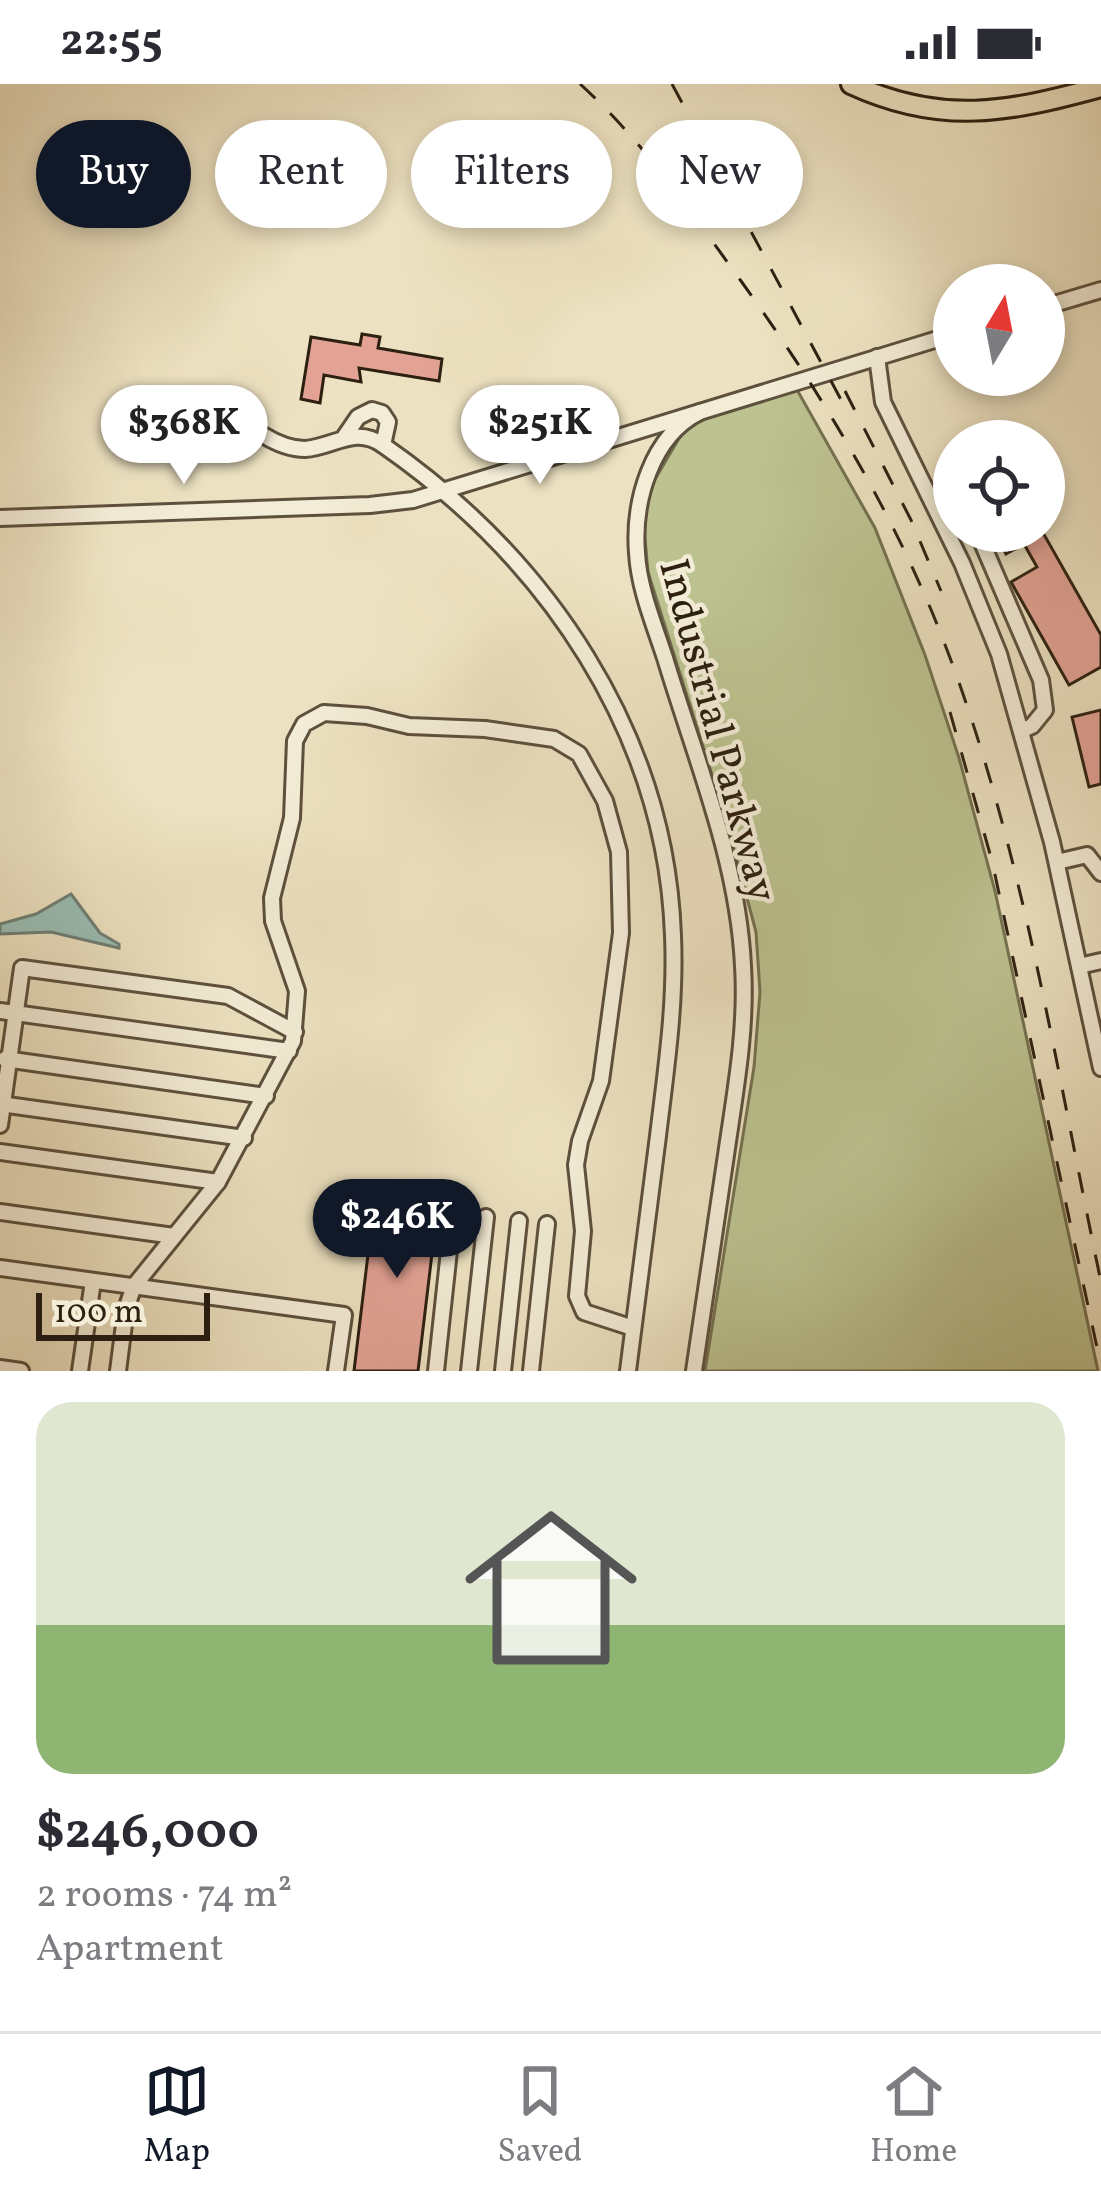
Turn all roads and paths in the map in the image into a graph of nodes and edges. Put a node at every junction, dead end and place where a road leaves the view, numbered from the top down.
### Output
1 (851, 84) edge
2 (1101, 87) edge
3 (1101, 290) edge
4 (1065, 301) edge
5 (933, 340) edge
6 (877, 357) junction
7 (700, 412) junction
8 (263, 435) dead end
9 (345, 436) junction
10 (383, 445) junction
11 (443, 493) junction
12 (933, 503) edge
13 (0, 518) edge
14 (955, 552) edge
15 (985, 552) edge
16 (994, 576) junction
17 (970, 585) junction
18 (1026, 645) junction
19 (999, 654) junction
20 (1021, 731) junction
21 (1057, 862) junction
22 (1101, 873) edge
23 (1101, 962) edge
24 (1079, 966) junction
25 (8, 1012) edge
26 (295, 1032) junction
27 (289, 1051) junction
28 (4, 1059) edge
29 (1101, 1068) edge
30 (266, 1096) junction
31 (1, 1104) edge
32 (0, 1125) edge
33 (244, 1138) junction
34 (0, 1152) edge
35 (218, 1182) junction
36 (0, 1212) edge
37 (453, 1214) dead end
38 (486, 1217) dead end
39 (519, 1221) dead end
40 (547, 1224) dead end
41 (174, 1236) junction
42 (0, 1268) edge
43 (93, 1281) junction
44 (134, 1286) junction
45 (633, 1328) junction
46 (0, 1368) edge
47 (21, 1371) edge
48 (80, 1371) edge
49 (118, 1371) edge
50 (336, 1371) edge
51 (436, 1371) edge
52 (469, 1371) edge
53 (503, 1371) edge
54 (531, 1371) edge
55 (628, 1371) edge
56 (694, 1371) edge

1 - 2 main road
3 - 4 street
5 - 6 street
6 - 7 street
6 - 12 street
7 - 11 street
7 - 56 street, Industrial Parkway
8 - 9 street
9 - 10 street
9 - 10 street
10 - 11 street
11 - 13 street
11 - 45 street
14 - 17 street
15 - 16 street
16 - 17 street
16 - 18 street
17 - 19 street
18 - 19 street
18 - 20 street
19 - 20 street
20 - 21 street
21 - 22 street
21 - 24 street
23 - 24 street
24 - 29 street
25 - 26 street
25 - 27 street
25 - 28 street
26 - 27 street
26 - 45 street
27 - 30 street
28 - 30 street
28 - 31 street
30 - 33 street
31 - 32 street
31 - 33 street
33 - 35 street
34 - 35 street
35 - 41 street
36 - 41 street
37 - 51 street
38 - 52 street
39 - 53 street
40 - 54 street
41 - 44 street
42 - 43 street
43 - 44 street
43 - 48 street
44 - 49 street
44 - 50 street
45 - 55 street
46 - 47 street

